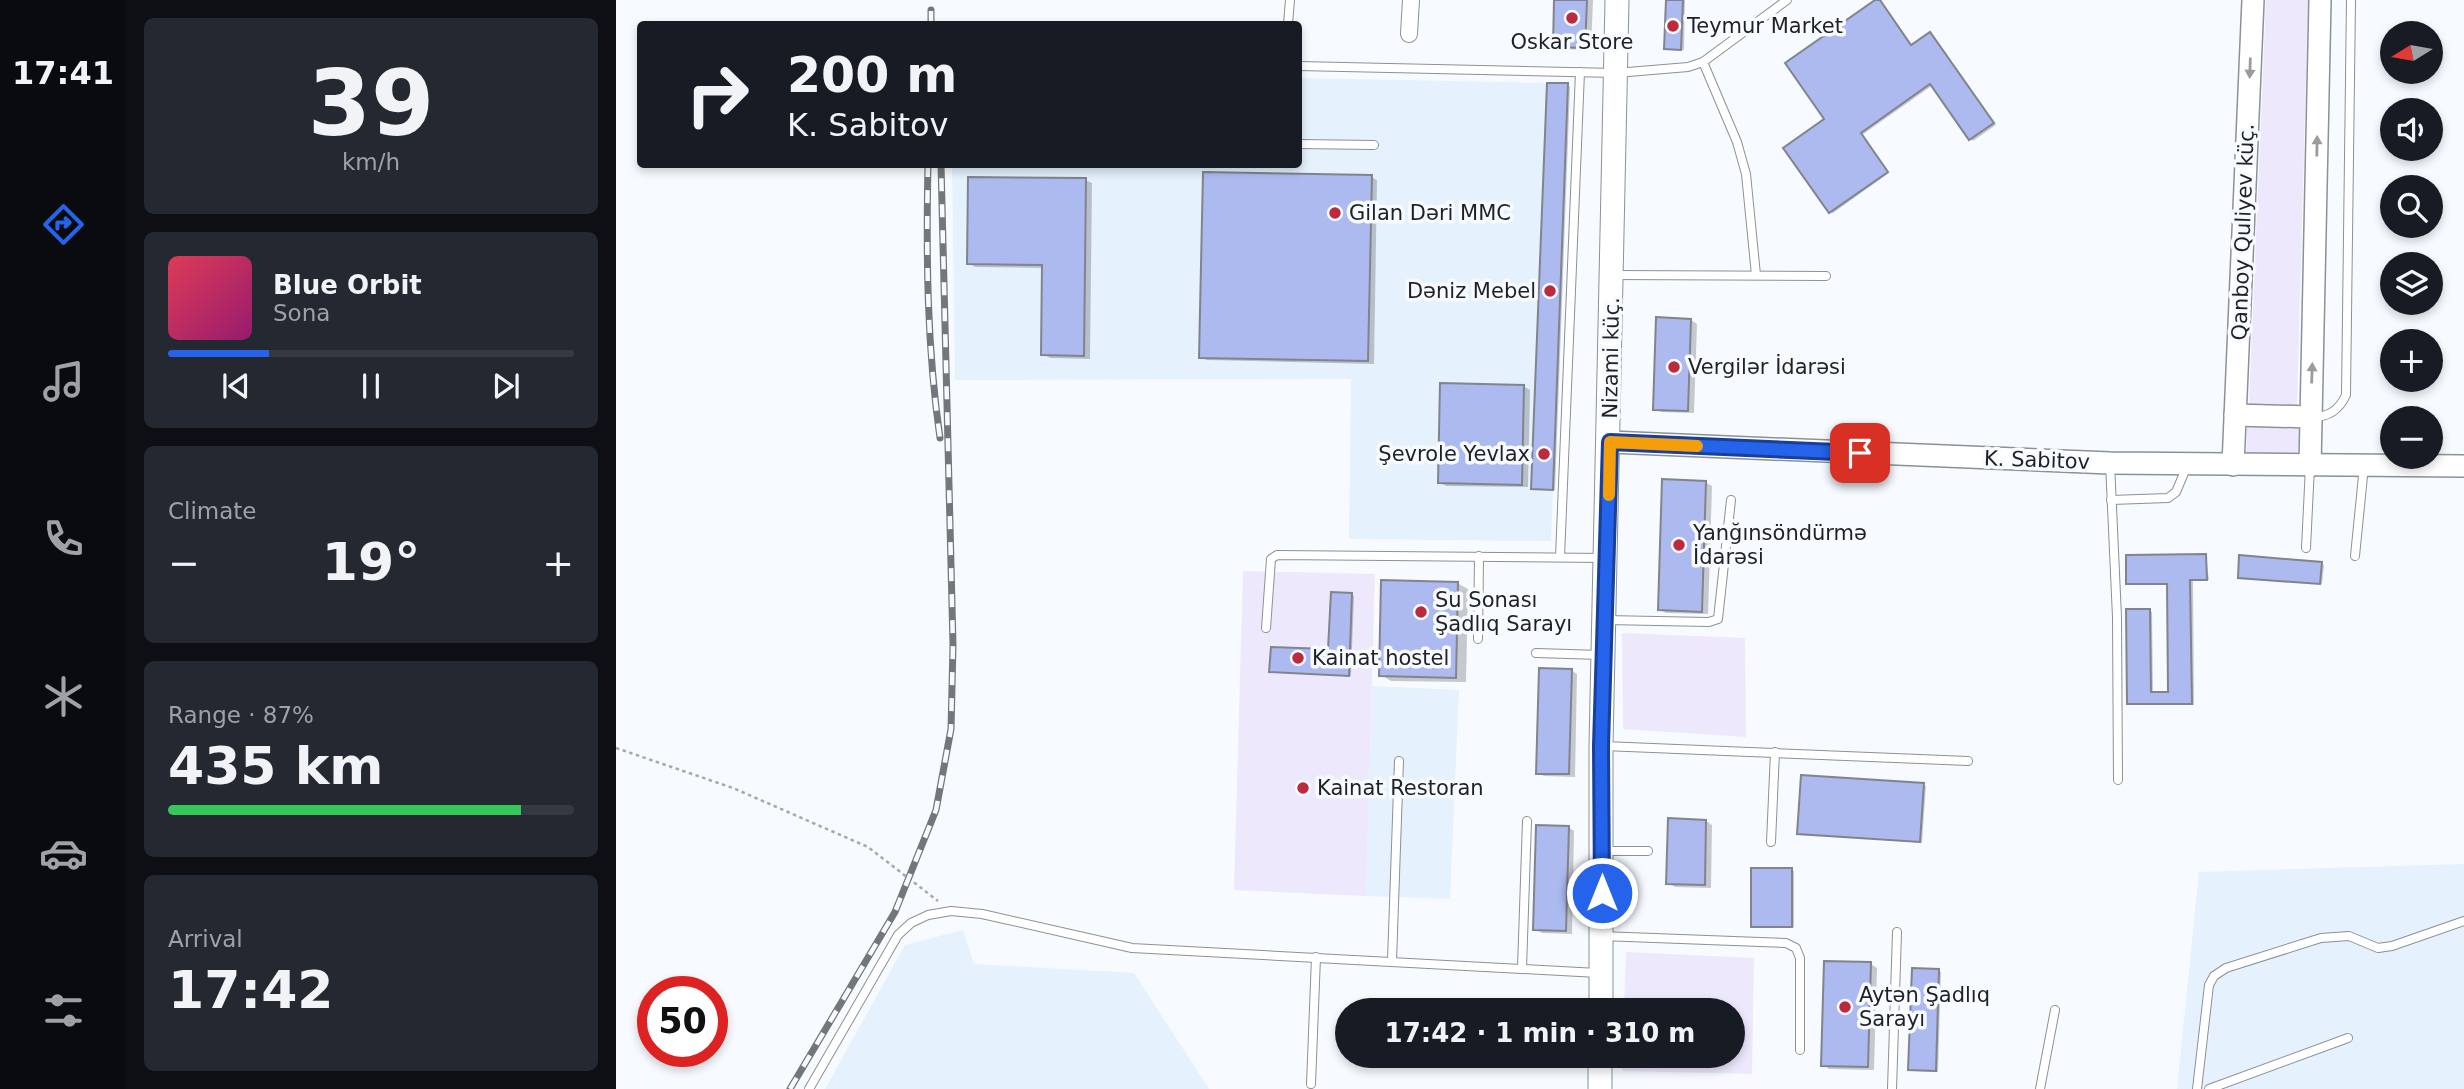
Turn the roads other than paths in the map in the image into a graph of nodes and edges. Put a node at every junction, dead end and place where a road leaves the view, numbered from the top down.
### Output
1 (1290, 0) edge
2 (1411, 0) edge
3 (1617, 0) edge
4 (1787, 0) edge
5 (2253, 0) edge
6 (2320, 0) edge
7 (2351, 0) edge
8 (1288, 21) edge
9 (1409, 34) dead end
10 (1703, 62) junction
11 (1302, 66) edge
12 (1580, 72) junction
13 (1616, 73) junction
14 (1302, 144) edge
15 (1374, 145) dead end
16 (1613, 275) junction
17 (1756, 275) junction
18 (1826, 276) dead end
19 (2235, 415) junction
20 (2310, 417) junction
21 (1610, 442) junction
22 (2109, 463) junction
23 (2188, 464) junction
24 (2233, 465) junction
25 (2310, 466) junction
26 (2364, 466) junction
27 (2464, 466) edge
28 (1731, 500) dead end
29 (2111, 500) junction
30 (2306, 548) dead end
31 (1479, 556) junction
32 (2355, 556) dead end
33 (1560, 557) junction
34 (1607, 558) junction
35 (1605, 620) junction
36 (1266, 628) dead end
37 (1478, 639) dead end
38 (1535, 653) dead end
39 (1604, 655) junction
40 (1601, 746) junction
41 (1775, 752) junction
42 (1399, 761) dead end
43 (1968, 761) dead end
44 (2118, 780) dead end
45 (1527, 821) dead end
46 (1771, 842) dead end
47 (1602, 851) junction
48 (1648, 851) dead end
49 (2464, 921) edge
50 (1897, 932) dead end
51 (1601, 936) junction
52 (1316, 957) junction
53 (1392, 961) junction
54 (1522, 968) junction
55 (1601, 973) junction
56 (1601, 998) edge
57 (2055, 1010) dead end
58 (2348, 1038) dead end
59 (1800, 1050) dead end
60 (1600, 1068) edge
61 (1311, 1084) dead end
62 (809, 1089) edge
63 (1600, 1089) edge
64 (1892, 1089) edge
65 (2040, 1089) edge
66 (2197, 1089) edge
67 (2209, 1089) edge

1 - 8 lane
2 - 9 street
3 - 13 main road, Nizami küç.
4 - 10 lane
5 -> 19 street, Qanboy Quliyev küç.
20 -> 6 street
7 - 20 lane
10 - 13 lane
10 - 17 lane
11 - 12 lane
12 - 13 lane
12 - 33 lane
13 - 16 main road, Nizami küç.
14 - 15 lane
16 - 17 lane
16 - 21 main road, Nizami küç.
17 - 18 lane
19 - 20 street
19 - 24 street, Qanboy Quliyev küç.
20 - 25 street
21 - 22 street, K. Sabitov
21 - 34 main road, Nizami küç.
22 - 23 street, K. Sabitov
22 - 29 lane
23 - 24 street, K. Sabitov
23 - 29 lane
24 - 25 street, K. Sabitov
25 - 26 street, K. Sabitov
25 - 30 lane
26 - 27 street, K. Sabitov
26 - 32 lane
28 - 35 lane
29 - 44 lane
31 - 33 lane
31 - 36 lane
31 - 37 lane
33 - 34 lane
34 - 35 main road, Nizami küç.
35 - 39 main road, Nizami küç.
38 - 39 lane
39 - 40 main road, Nizami küç.
40 - 41 lane
40 - 47 main road, Nizami küç.
41 - 43 lane
41 - 46 lane
42 - 53 lane
45 - 54 lane
47 - 48 lane
47 - 51 main road, Nizami küç.
49 - 66 lane
50 - 64 lane
51 - 55 main road, Nizami küç.
51 - 59 lane
52 - 53 lane
52 - 61 lane
52 - 62 lane
53 - 54 lane
54 - 55 lane
55 - 56 main road, Nizami küç.
57 - 65 lane
58 - 67 lane
60 - 63 main road

